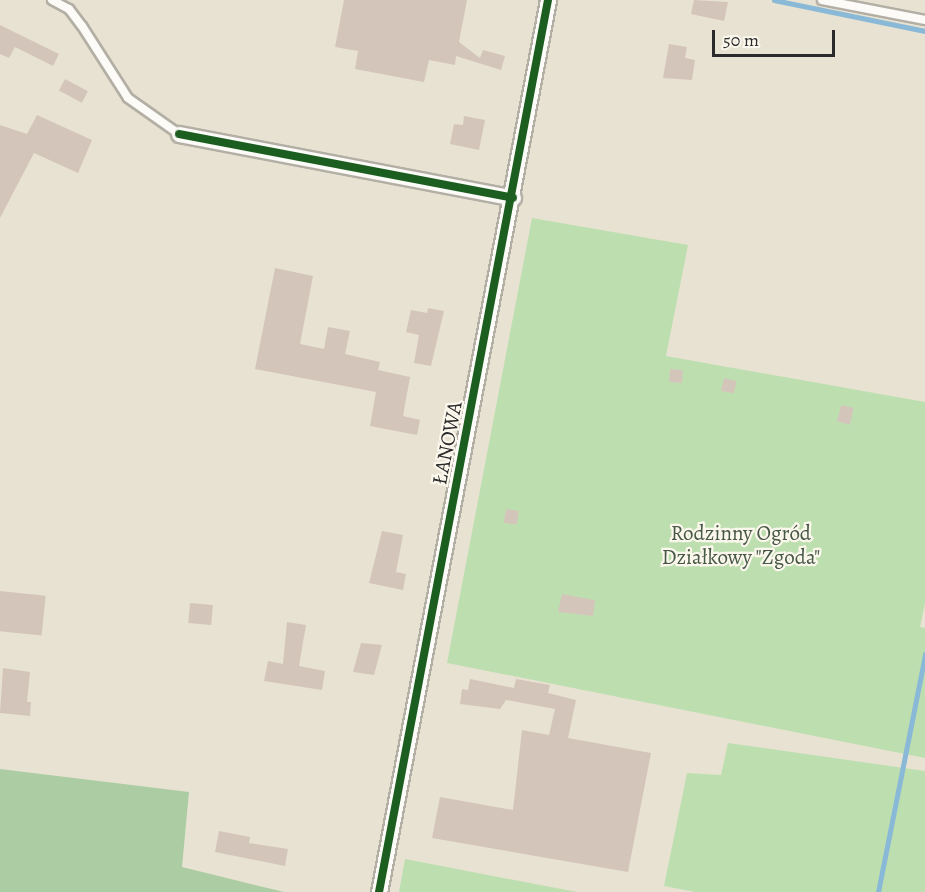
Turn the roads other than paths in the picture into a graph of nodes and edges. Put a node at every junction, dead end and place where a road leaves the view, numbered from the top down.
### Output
1 (52, 0) edge
2 (548, 0) edge
3 (822, 0) edge
4 (925, 20) edge
5 (180, 135) joint
6 (513, 198) junction
7 (380, 892) edge

1 - 5 lane
2 - 6 street, ŁANOWA
3 - 4 lane
5 - 6 street
6 - 7 street, ŁANOWA

